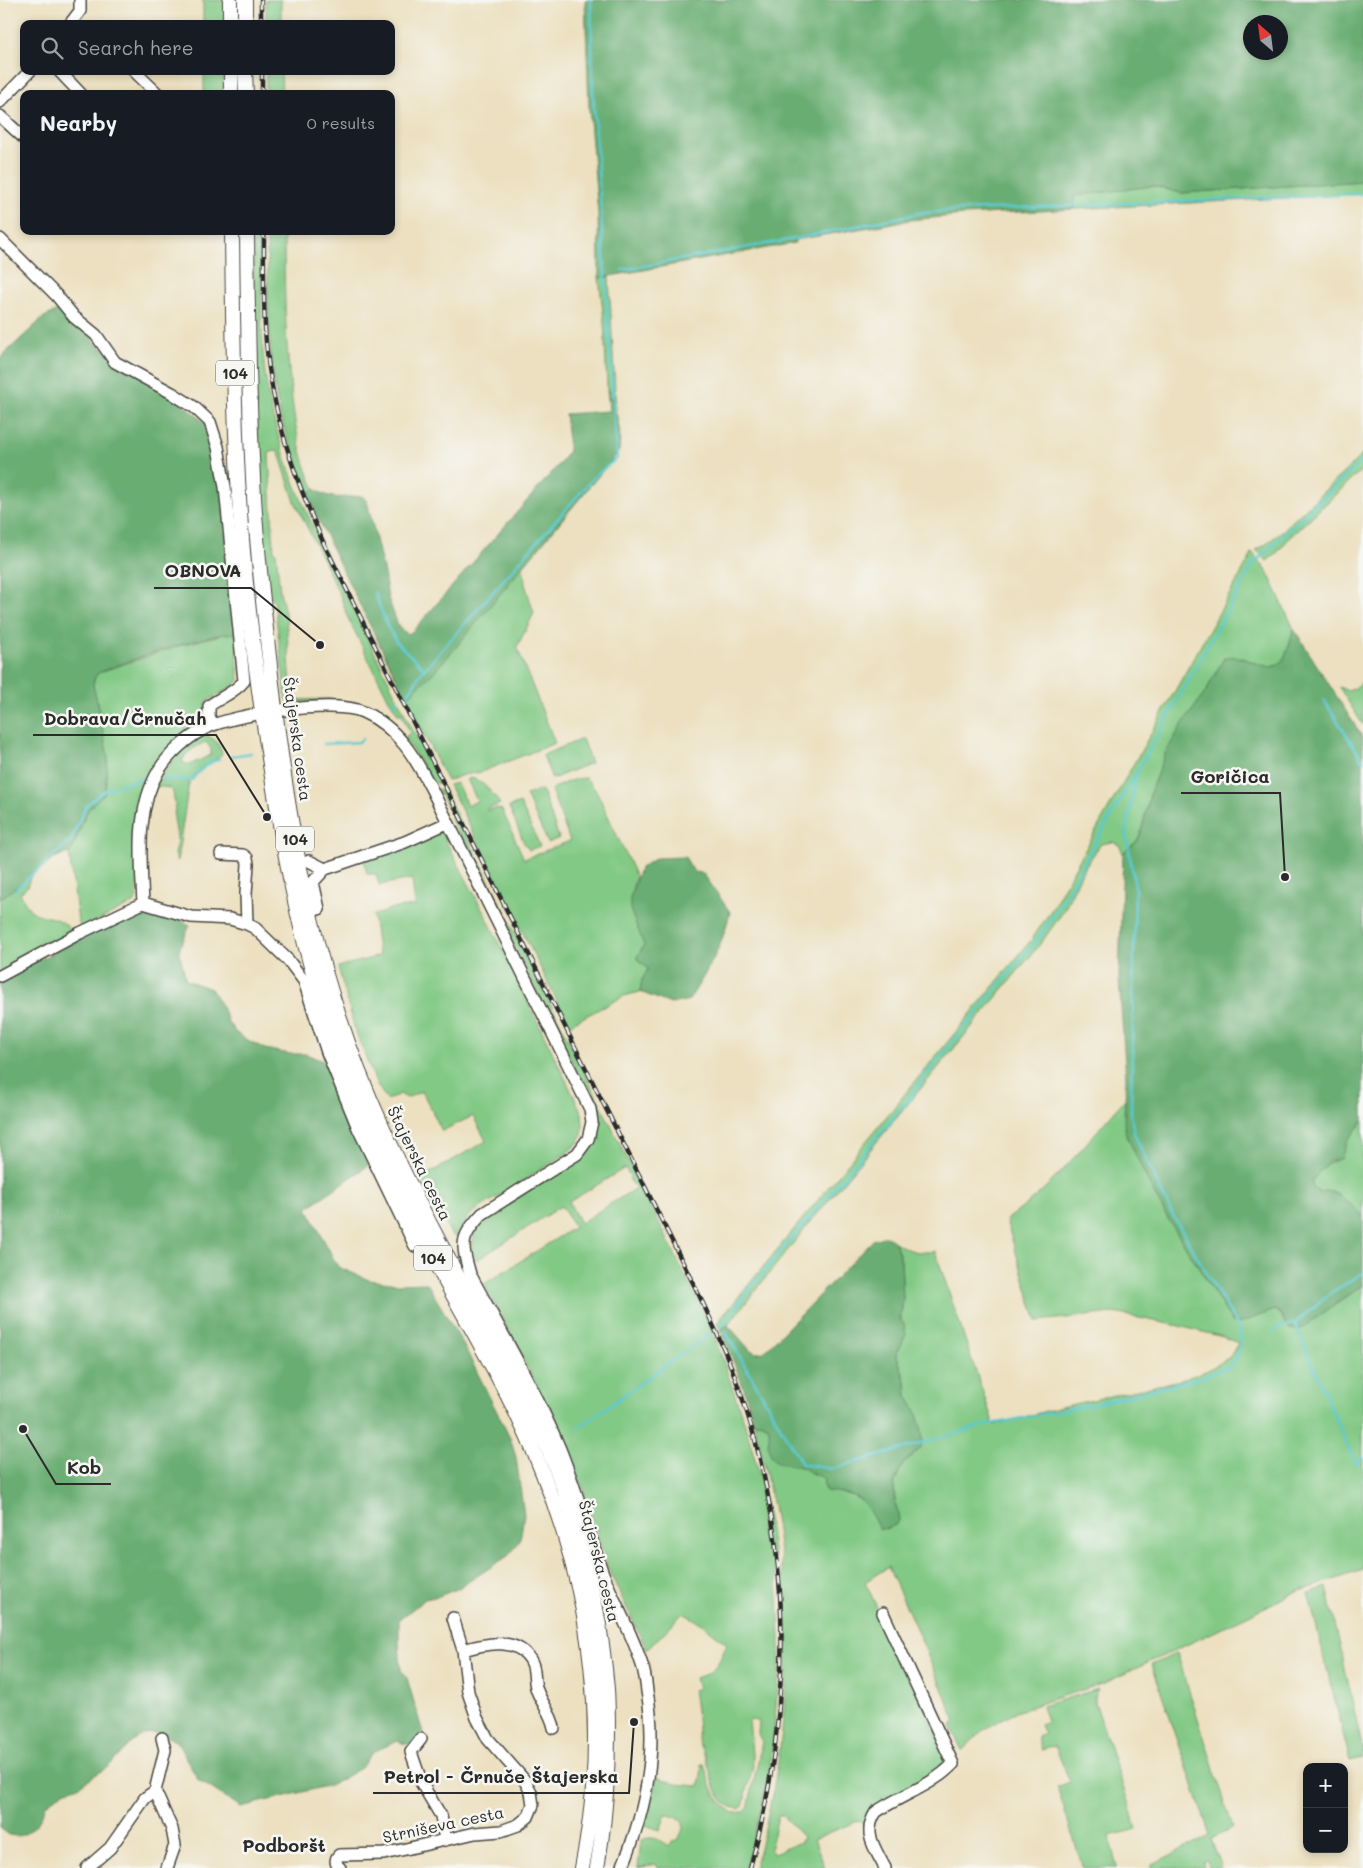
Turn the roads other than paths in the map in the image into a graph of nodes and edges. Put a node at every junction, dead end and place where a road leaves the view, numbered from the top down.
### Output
1 (80, 0) edge
2 (230, 0) edge
3 (245, 0) edge
4 (73, 20) edge
5 (230, 20) edge
6 (245, 20) edge
7 (26, 75) edge
8 (63, 75) edge
9 (138, 75) edge
10 (231, 75) edge
11 (245, 75) edge
12 (77, 90) edge
13 (154, 90) edge
14 (231, 90) edge
15 (246, 90) edge
16 (0, 102) edge
17 (0, 116) edge
18 (20, 134) edge
19 (232, 235) edge
20 (247, 235) edge
21 (0, 239) edge
22 (269, 713) junction
23 (213, 725) junction
24 (447, 823) junction
25 (221, 854) dead end
26 (325, 869) junction
27 (313, 882) junction
28 (143, 903) junction
29 (319, 909) dead end
30 (247, 924) junction
31 (0, 976) edge
32 (415, 1246) dead end
33 (882, 1613) dead end
34 (453, 1618) dead end
35 (463, 1650) junction
36 (554, 1728) dead end
37 (162, 1738) dead end
38 (421, 1739) dead end
39 (155, 1791) junction
40 (445, 1840) junction
41 (87, 1868) edge
42 (167, 1868) edge
43 (340, 1868) edge
44 (582, 1868) edge
45 (597, 1868) edge
46 (622, 1868) edge
47 (885, 1868) edge

1 - 4 street
2 - 5 main road
3 - 6 main road
7 - 16 street
8 - 12 street
9 - 13 street
10 - 14 main road
11 - 15 main road
17 - 18 street
19 - 22 main road, Štajerska cesta / 104
20 - 22 main road, Štajerska cesta / 104
21 - 23 street
22 - 23 street
22 - 24 street
22 - 44 main road, Štajerska cesta / 104
22 - 45 main road, Štajerska cesta / 104
23 - 28 street
24 - 26 street
24 - 46 street
25 - 30 street
26 - 27 street
26 - 27 street
27 - 29 street
28 - 30 street
28 - 31 street
30 - 32 street
33 - 47 street
34 - 35 street, Strniševa cesta
35 - 36 street
35 - 40 street, Strniševa cesta
37 - 39 street
38 - 40 street
39 - 41 street
39 - 42 street
40 - 43 street, Strniševa cesta

